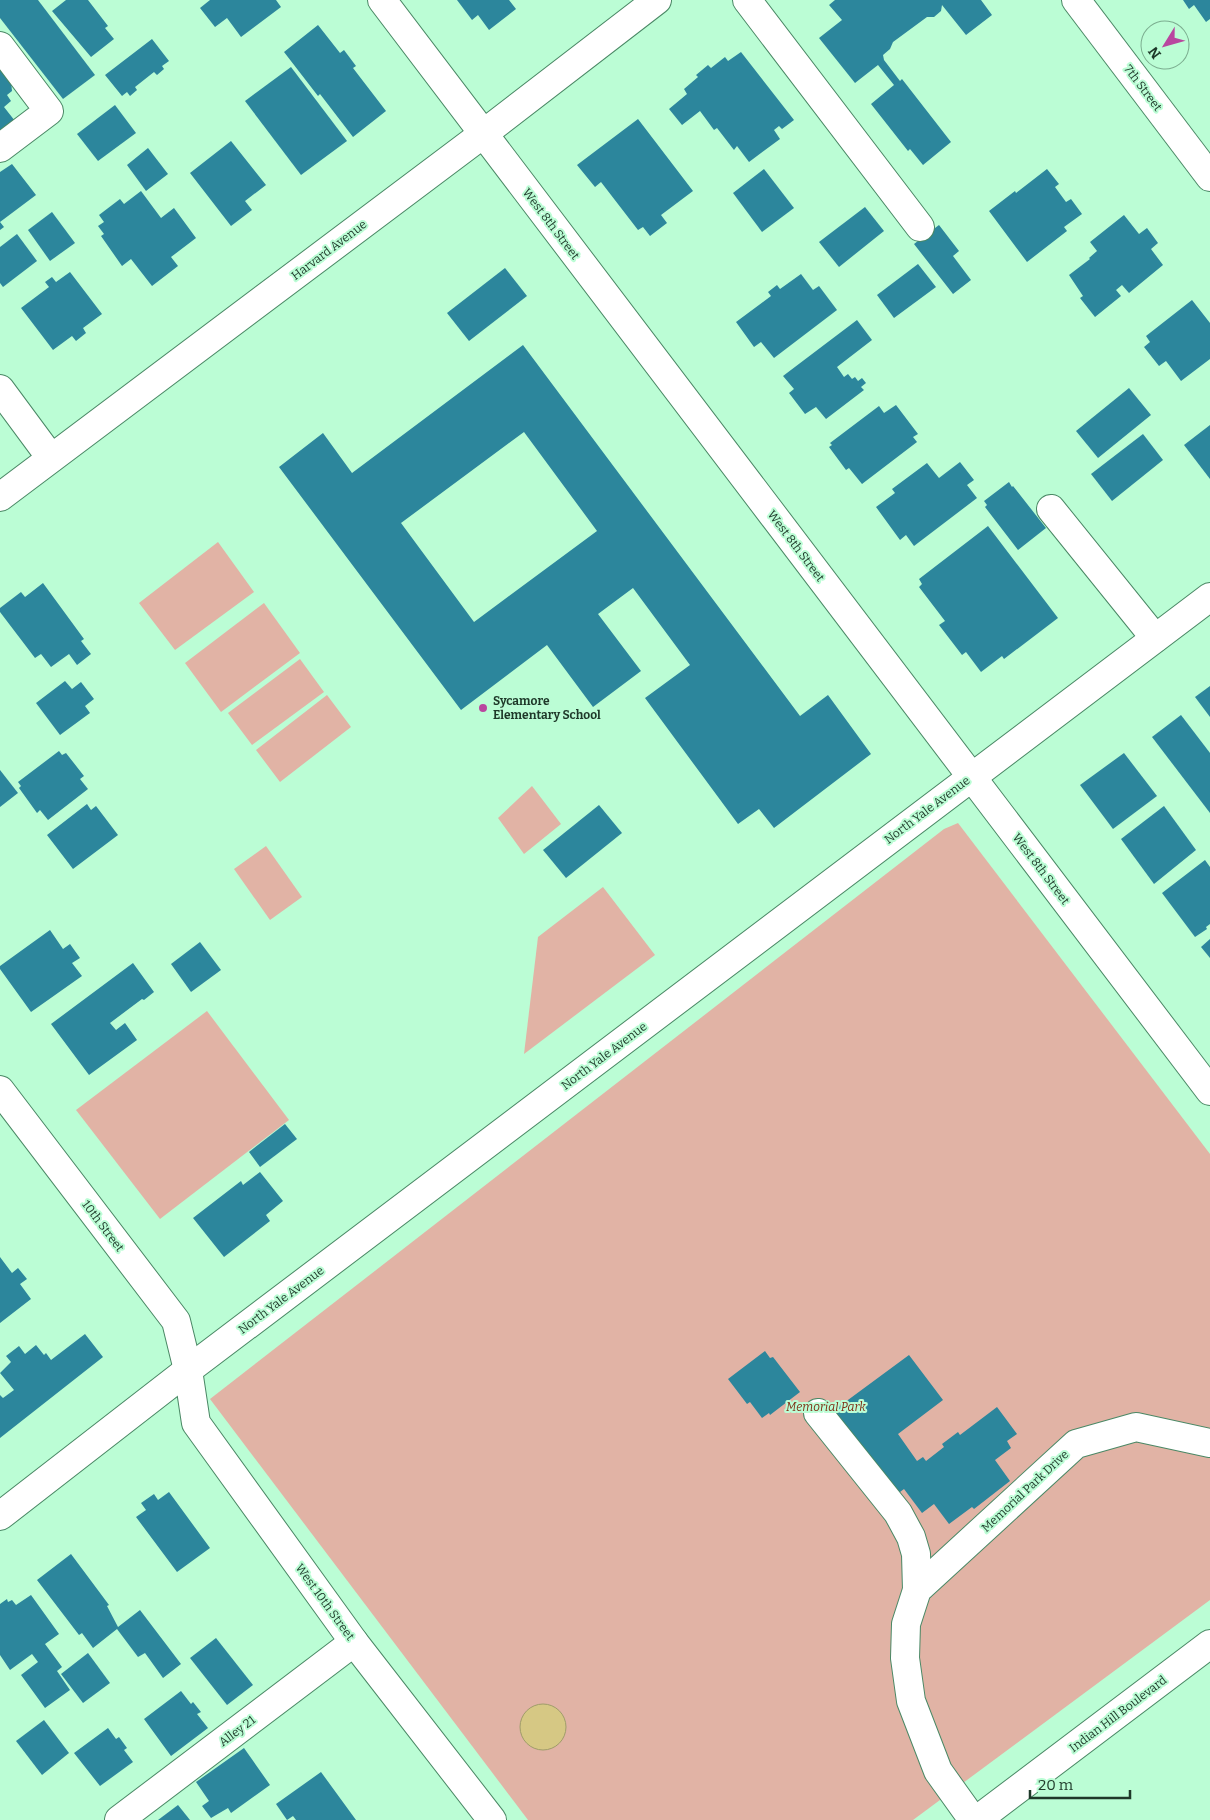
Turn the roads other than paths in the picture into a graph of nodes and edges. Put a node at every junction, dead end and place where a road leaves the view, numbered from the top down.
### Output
1 (382, 0) edge
2 (657, 0) edge
3 (747, 0) edge
4 (1076, 0) edge
5 (0, 46) edge
6 (483, 134) junction
7 (0, 148) edge
8 (1210, 177) edge
9 (920, 227) dead end
10 (0, 389) edge
11 (51, 458) junction
12 (0, 497) edge
13 (1051, 509) dead end
14 (1210, 597) edge
15 (1155, 638) junction
16 (971, 777) junction
17 (0, 1090) edge
18 (1210, 1091) edge
19 (188, 1370) junction
20 (818, 1413) dead end
21 (1210, 1442) edge
22 (0, 1516) edge
23 (917, 1590) junction
24 (354, 1642) junction
25 (1210, 1644) edge
26 (119, 1820) edge
27 (492, 1820) edge
28 (973, 1820) edge
29 (978, 1820) edge

1 - 6 street, West 8th Street
2 - 6 street, Harvard Avenue
3 - 9 street
4 - 8 street, 7th Street
5 - 7 street
6 - 11 street, Harvard Avenue
6 - 16 street, West 8th Street
10 - 11 street
11 - 12 street, Harvard Avenue
13 - 15 street
14 - 15 street, North Yale Avenue
15 - 16 street, North Yale Avenue
16 - 18 street, West 8th Street
16 - 19 street, North Yale Avenue
17 - 19 street, 10th Street
19 - 22 street, North Yale Avenue
19 - 24 street, West 10th Street
20 - 23 street, Memorial Park Drive
21 - 23 street, Memorial Park Drive
23 - 28 street, Memorial Park Drive
24 - 26 street, Alley 21
24 - 27 street, West 10th Street
25 - 29 street, Indian Hill Boulevard

